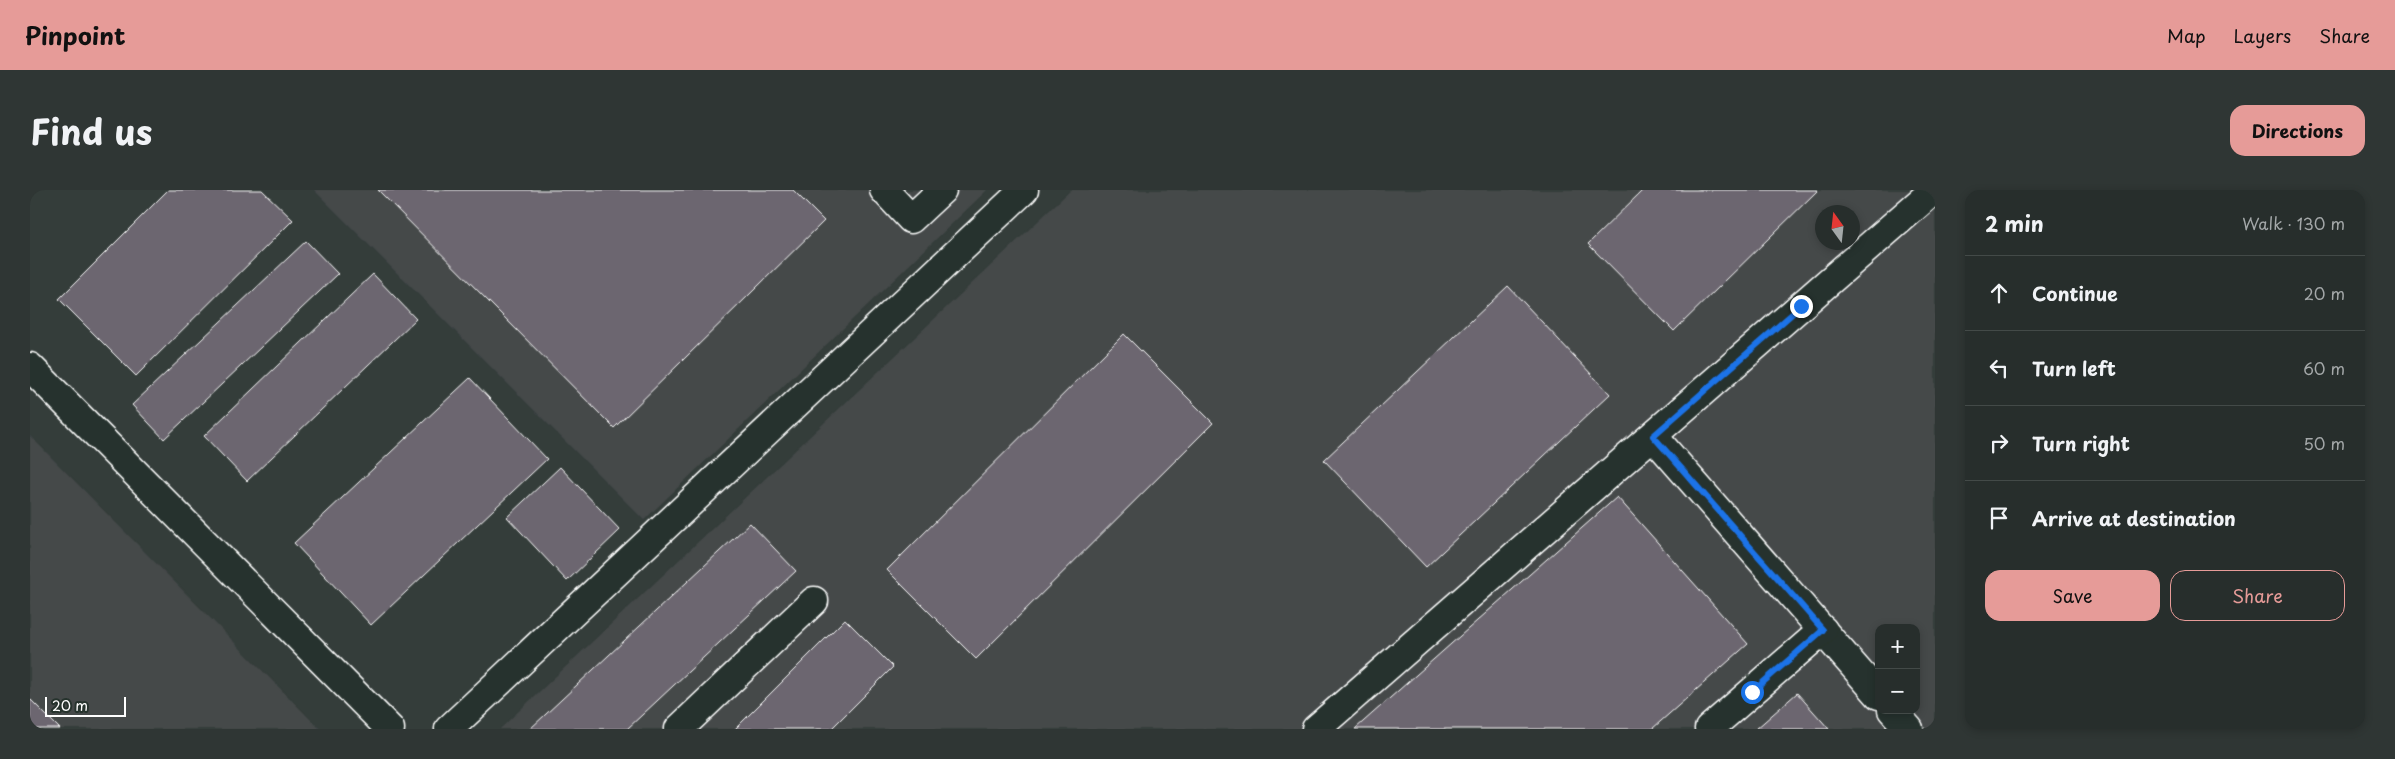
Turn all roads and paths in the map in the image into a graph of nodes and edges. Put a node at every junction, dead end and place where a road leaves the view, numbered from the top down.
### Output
1 (884, 190) edge
2 (942, 190) edge
3 (1024, 190) edge
4 (1934, 190) edge
5 (30, 367) edge
6 (1653, 436) junction
7 (814, 601) dead end
8 (1823, 630) junction
9 (1875, 690) edge
10 (1896, 714) edge
11 (390, 729) edge
12 (448, 729) edge
13 (679, 729) edge
14 (1316, 729) edge
15 (1710, 729) edge
16 (1909, 729) edge

1 - 2 street
3 - 12 street
4 - 6 street
5 - 11 street
6 - 8 street
6 - 14 street
7 - 13 street
8 - 9 street
8 - 15 street
10 - 16 street

